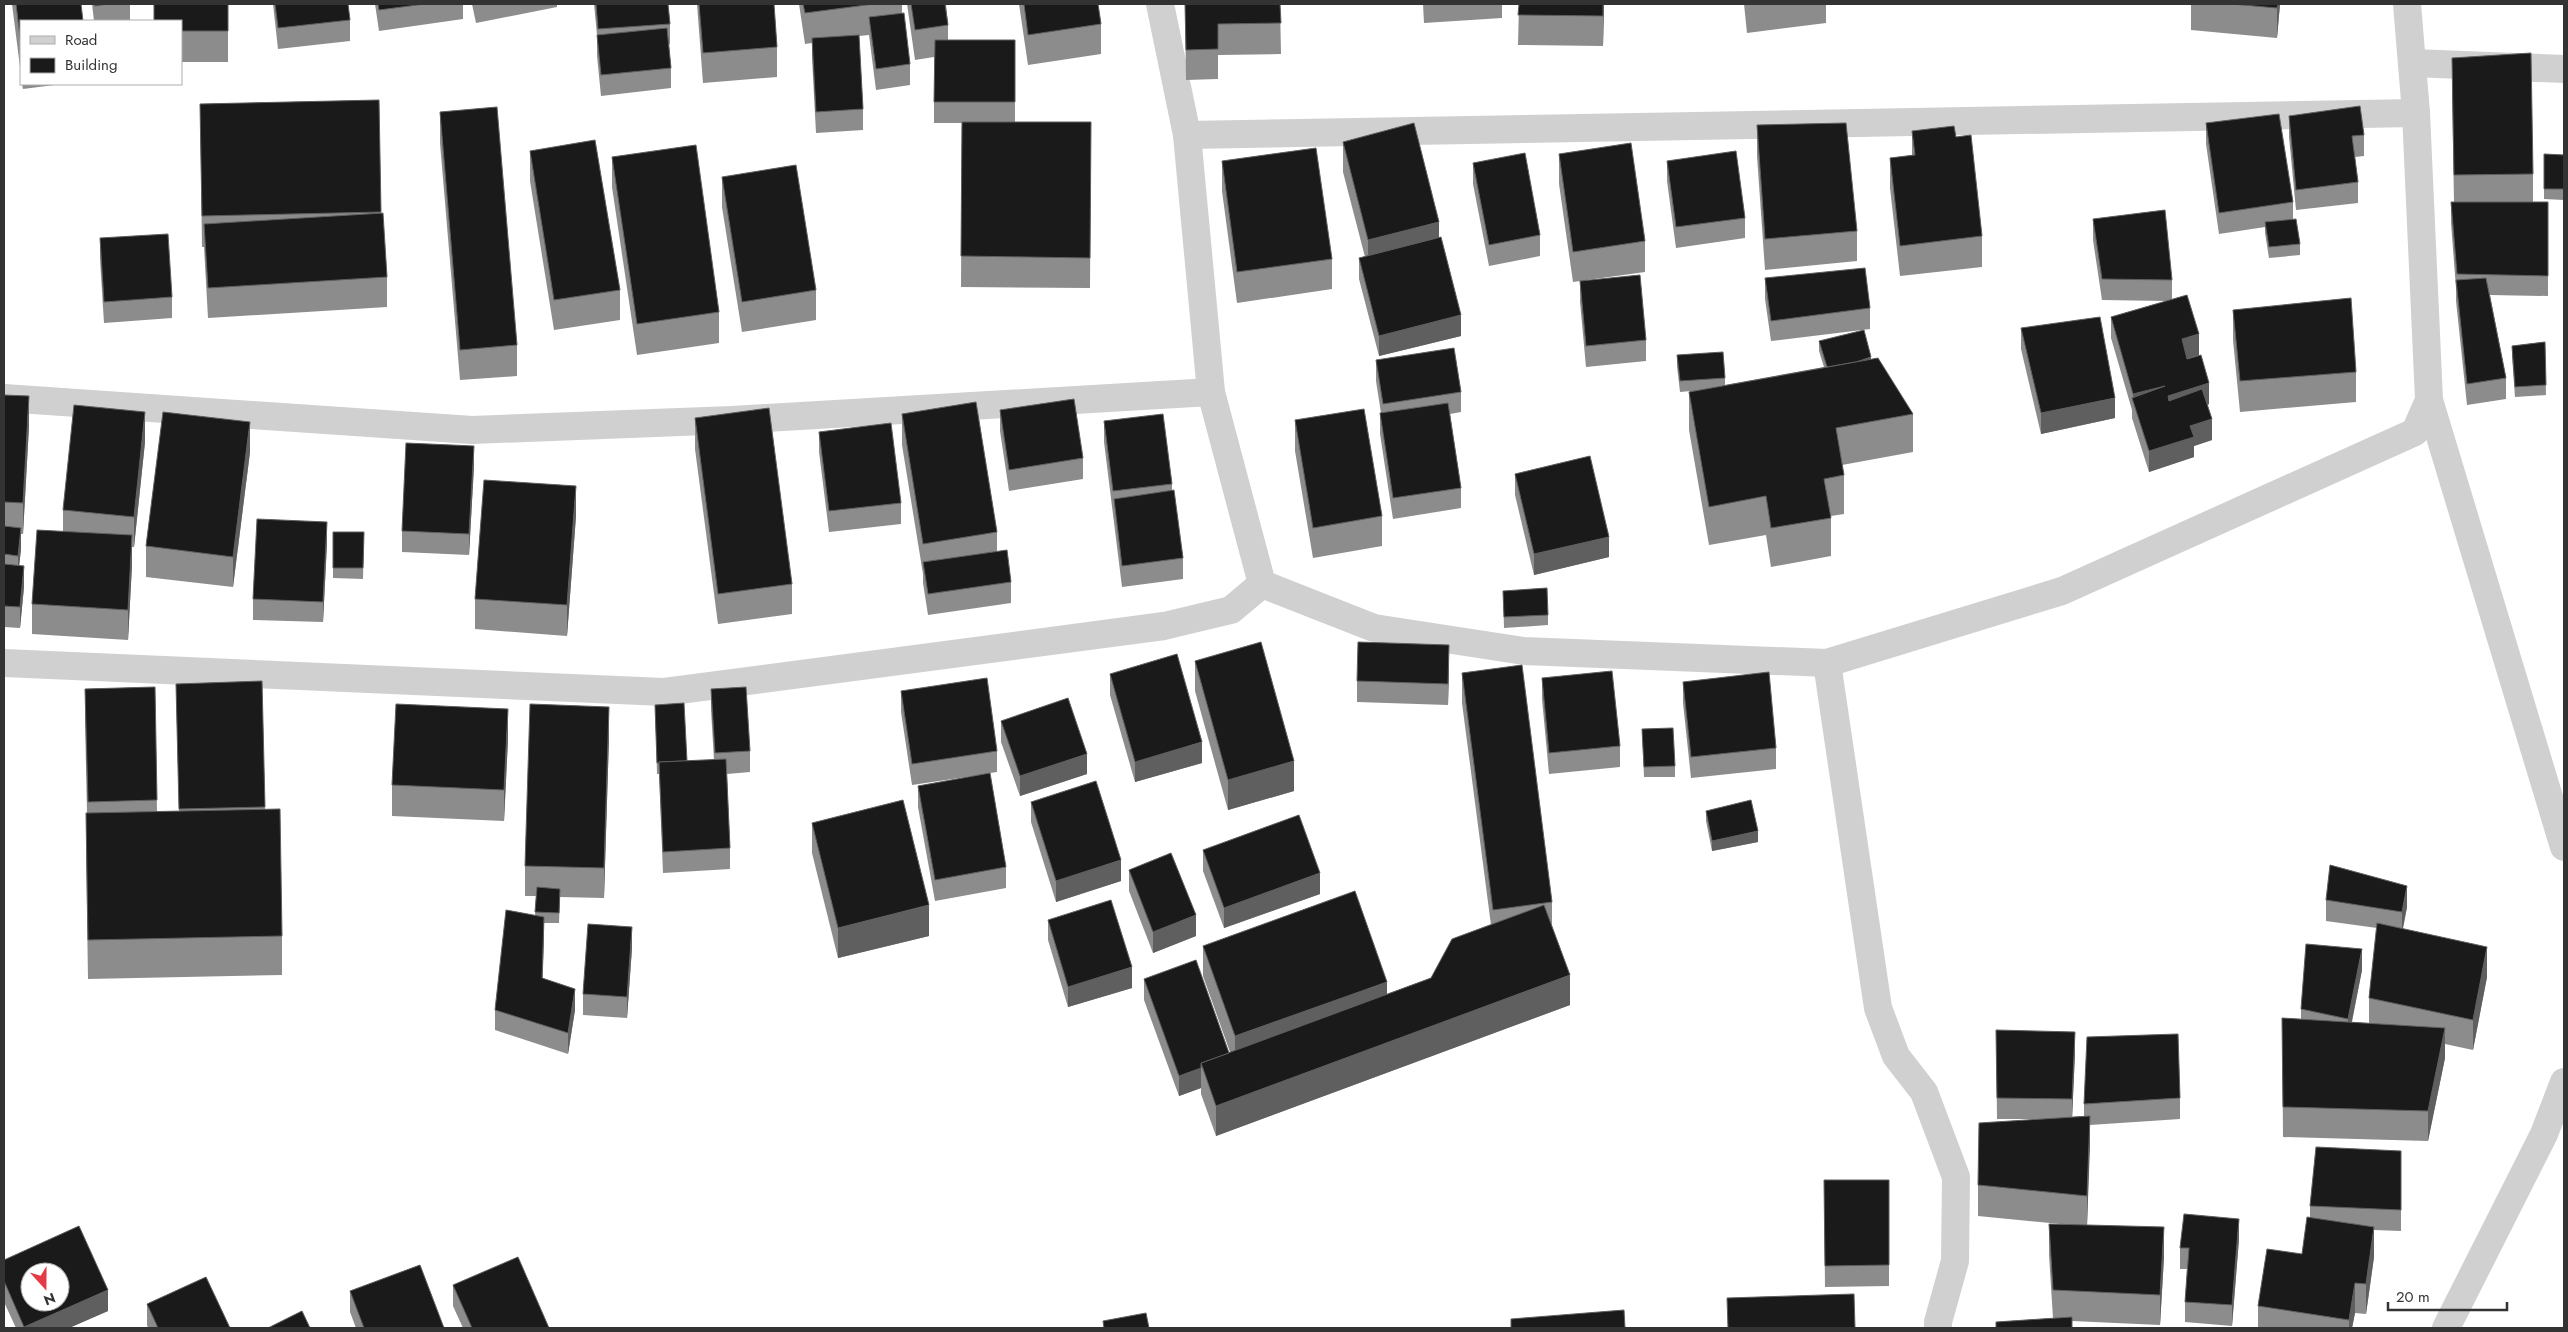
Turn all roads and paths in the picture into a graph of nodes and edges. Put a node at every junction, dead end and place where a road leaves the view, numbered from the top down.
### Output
1 (1160, 4) edge
2 (2407, 4) edge
3 (2412, 63) junction
4 (2564, 69) edge
5 (2416, 113) junction
6 (1187, 135) junction
7 (1211, 392) junction
8 (4, 398) edge
9 (2429, 400) junction
10 (1262, 584) junction
11 (4, 662) edge
12 (1827, 663) junction
13 (2564, 847) edge
14 (2564, 1082) edge
15 (1938, 1328) edge
16 (2446, 1328) edge

1 - 6 street
2 - 3 street
3 - 4 street
3 - 5 street
5 - 6 street
5 - 9 street
6 - 7 street
7 - 8 street
7 - 10 street
9 - 12 street
9 - 13 street
10 - 11 street
10 - 12 street
12 - 15 street
14 - 16 street

